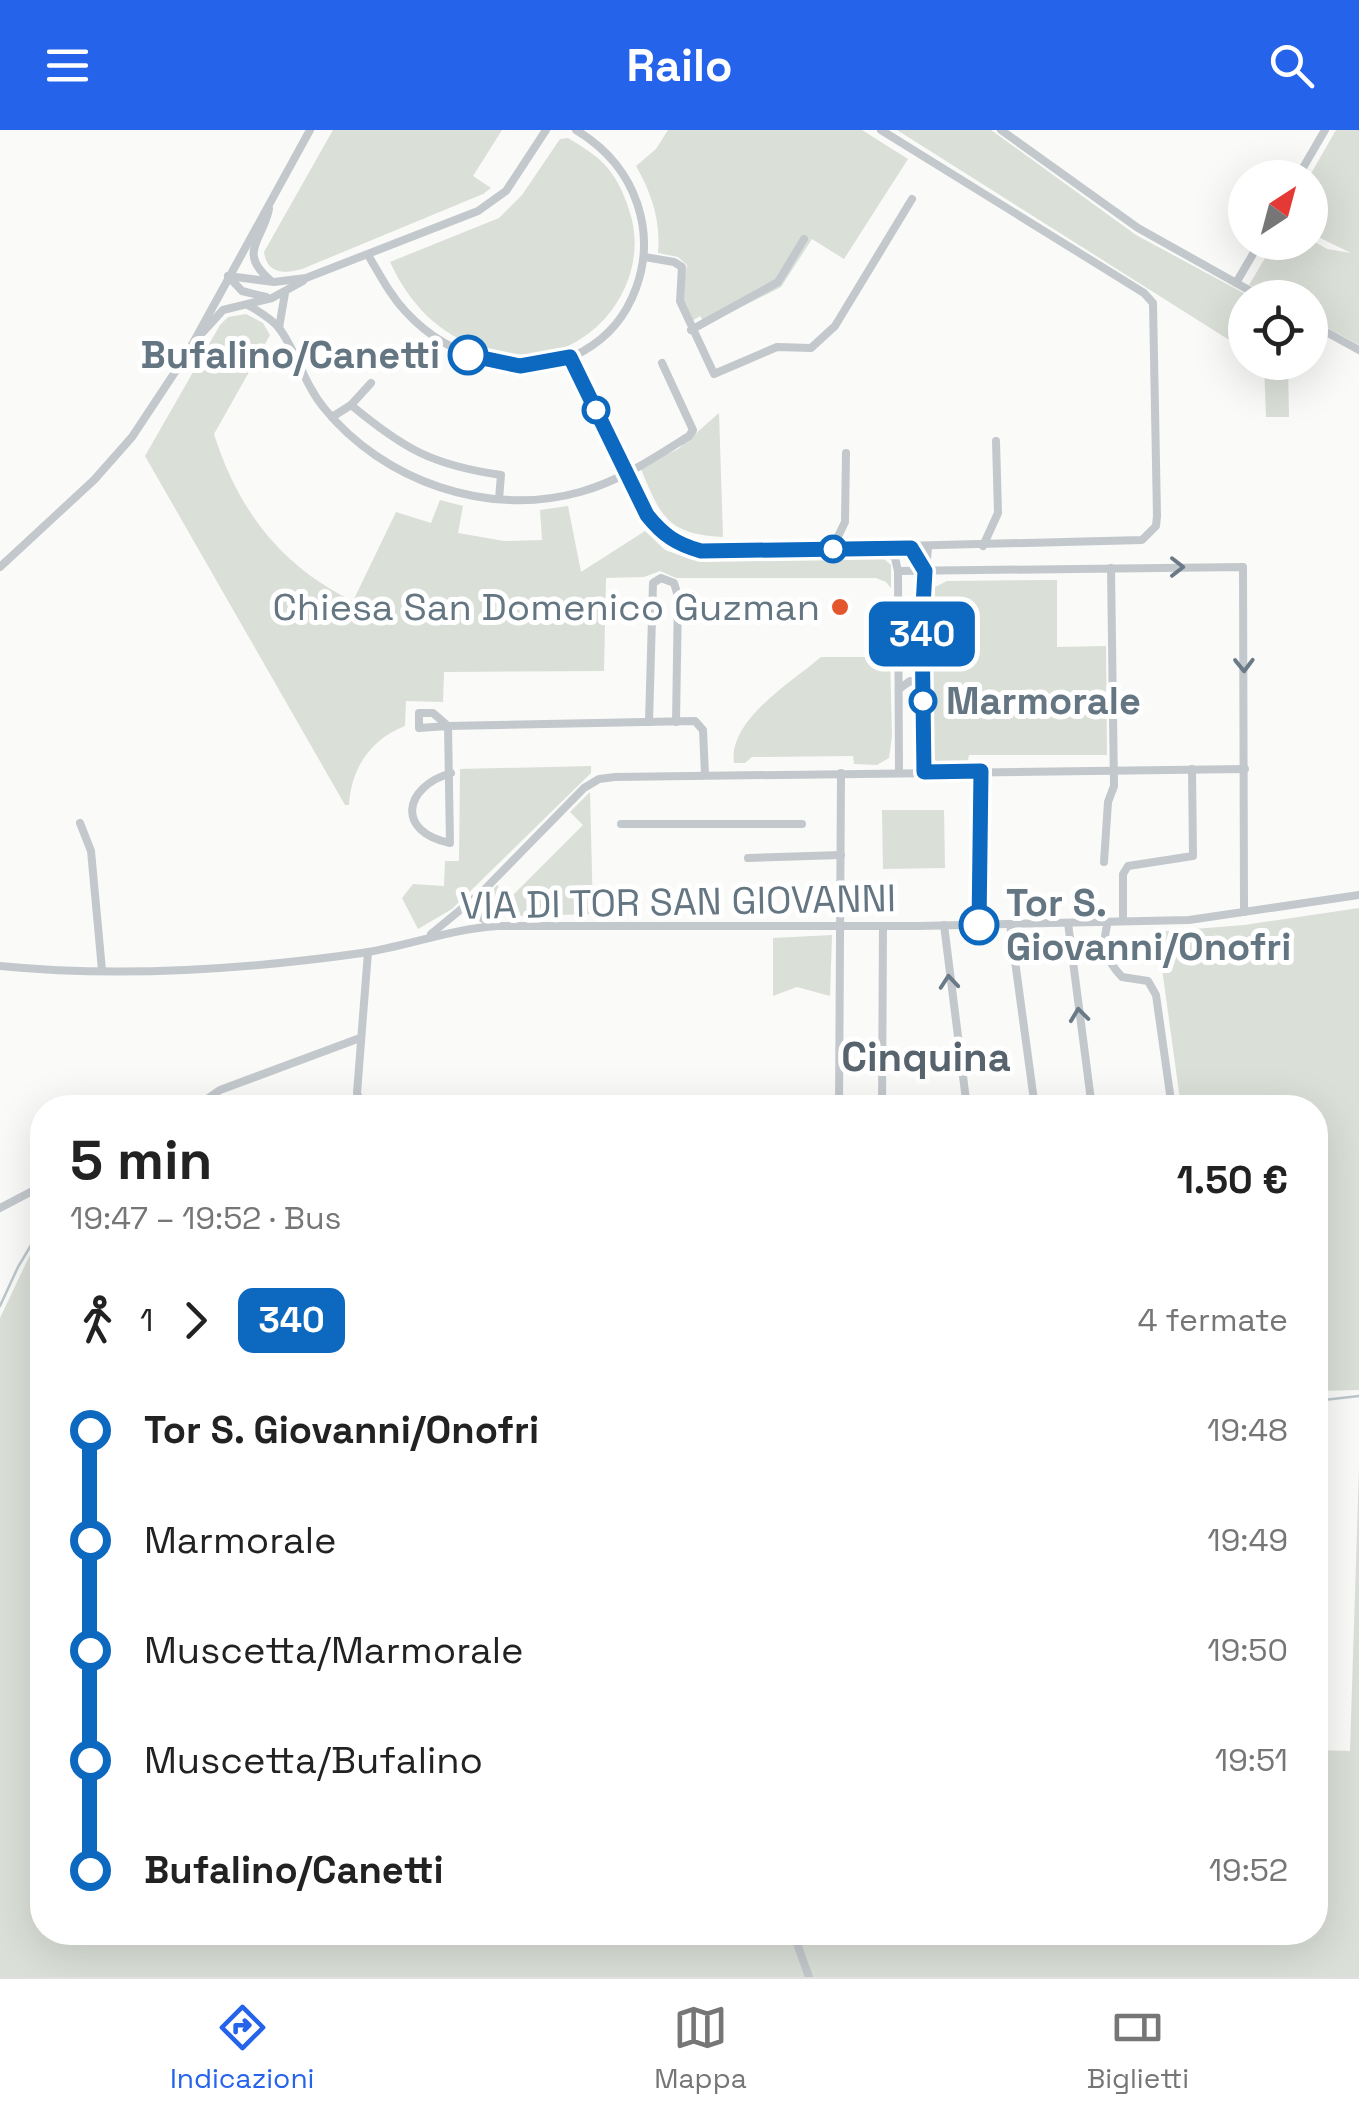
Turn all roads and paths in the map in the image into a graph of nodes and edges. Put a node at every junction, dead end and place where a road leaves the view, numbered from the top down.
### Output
1 (310, 130) edge
2 (546, 130) edge
3 (576, 130) edge
4 (881, 130) edge
5 (1001, 130) edge
6 (1325, 130) edge
7 (1308, 160) edge
8 (912, 199) dead end
9 (270, 201) junction
10 (804, 238) dead end
11 (368, 255) junction
12 (645, 258) junction
13 (228, 276) junction
14 (306, 278) junction
15 (1231, 280) edge
16 (274, 282) junction
17 (285, 292) junction
18 (272, 298) junction
19 (248, 305) junction
20 (278, 328) junction
21 (692, 330) junction
22 (1328, 333) edge
23 (1359, 350) edge
24 (186, 354) junction
25 (570, 357) junction
26 (662, 362) dead end
27 (371, 383) dead end
28 (351, 404) junction
29 (332, 417) junction
30 (996, 441) dead end
31 (846, 453) dead end
32 (628, 474) junction
33 (499, 499) junction
34 (983, 546) junction
35 (928, 547) junction
36 (886, 548) junction
37 (911, 548) junction
38 (832, 549) junction
39 (0, 568) edge
40 (1111, 568) junction
41 (898, 571) junction
42 (925, 571) junction
43 (900, 628) junction
44 (922, 630) junction
45 (899, 689) junction
46 (923, 690) junction
47 (648, 722) junction
48 (676, 722) junction
49 (1245, 769) junction
50 (1113, 770) junction
51 (1192, 770) junction
52 (981, 771) junction
53 (898, 772) junction
54 (924, 772) junction
55 (451, 773) junction
56 (842, 773) junction
57 (705, 775) junction
58 (80, 823) dead end
59 (621, 824) dead end
60 (802, 824) dead end
61 (841, 855) junction
62 (748, 858) dead end
63 (1104, 862) dead end
64 (482, 892) junction
65 (1359, 895) edge
66 (1244, 912) junction
67 (1122, 921) junction
68 (1108, 922) junction
69 (1068, 923) junction
70 (1010, 924) junction
71 (840, 925) junction
72 (944, 925) junction
73 (979, 925) junction
74 (498, 926) junction
75 (883, 926) junction
76 (427, 937) junction
77 (368, 952) junction
78 (0, 966) edge
79 (102, 970) junction
80 (360, 1038) junction
81 (213, 1095) edge
82 (358, 1095) edge
83 (839, 1095) edge
84 (882, 1095) edge
85 (964, 1095) edge
86 (1033, 1095) edge
87 (1090, 1095) edge
88 (1170, 1095) edge
89 (30, 1192) edge
90 (0, 1208) edge
91 (798, 1945) edge
92 (809, 1977) edge

1 - 9 street
2 - 11 street
3 - 12 street
4 - 34 street
5 - 15 street
6 - 7 street
8 - 21 street
9 - 13 street
9 - 16 street
10 - 21 street
11 - 14 street
11 - 25 street
12 - 21 street
12 - 25 street
13 - 16 street
13 - 18 street
13 - 24 street
14 - 16 street
14 - 17 street
17 - 18 street
17 - 20 street
18 - 19 street
19 - 20 street
19 - 24 street
20 - 29 street
22 - 23 street
24 - 39 street
25 - 32 street
26 - 32 street
27 - 28 street
28 - 29 street
28 - 33 street
29 - 33 street
30 - 34 street
31 - 38 street
32 - 33 street
32 - 38 street
34 - 35 street
35 - 37 street
35 - 42 street
36 - 37 street
36 - 38 street
36 - 41 street
37 - 41 street
37 - 42 street
40 - 42 street
40 -> 49 street
40 - 50 street
41 - 42 street
41 - 43 street
42 - 44 street
43 - 44 street
43 - 45 street
44 - 46 street
45 - 46 street
45 - 53 street
46 - 54 street
47 - 48 street
47 - 48 street
47 - 55 street
48 - 57 street
49 - 51 street
49 - 66 street
50 - 51 street
50 - 52 street
50 - 63 street
51 - 67 street
52 - 54 street
52 - 73 street
53 - 54 street
53 - 56 street
55 - 55 street
56 - 57 street
56 - 61 street
57 - 64 street
58 - 79 street
59 - 60 street
61 - 62 street
61 - 71 street
64 - 74 street
64 - 76 street
65 - 66 street, VIA DI TOR SAN GIOVANNI
66 - 67 street, VIA DI TOR SAN GIOVANNI
67 - 68 street, VIA DI TOR SAN GIOVANNI
68 - 69 street, VIA DI TOR SAN GIOVANNI
68 - 88 street
69 - 70 street, VIA DI TOR SAN GIOVANNI
87 -> 69 street
70 - 73 street, VIA DI TOR SAN GIOVANNI
70 - 86 street
71 - 74 street, VIA DI TOR SAN GIOVANNI
71 - 75 street, VIA DI TOR SAN GIOVANNI
71 - 83 street
72 - 73 street, VIA DI TOR SAN GIOVANNI
72 - 75 street, VIA DI TOR SAN GIOVANNI
85 -> 72 street
74 - 76 street, VIA DI TOR SAN GIOVANNI
75 - 84 street
76 - 77 street, VIA DI TOR SAN GIOVANNI
77 - 79 street, VIA DI TOR SAN GIOVANNI
77 - 80 street
78 - 79 street, VIA DI TOR SAN GIOVANNI
80 - 81 street
80 - 82 street
89 - 90 street
91 - 92 street

